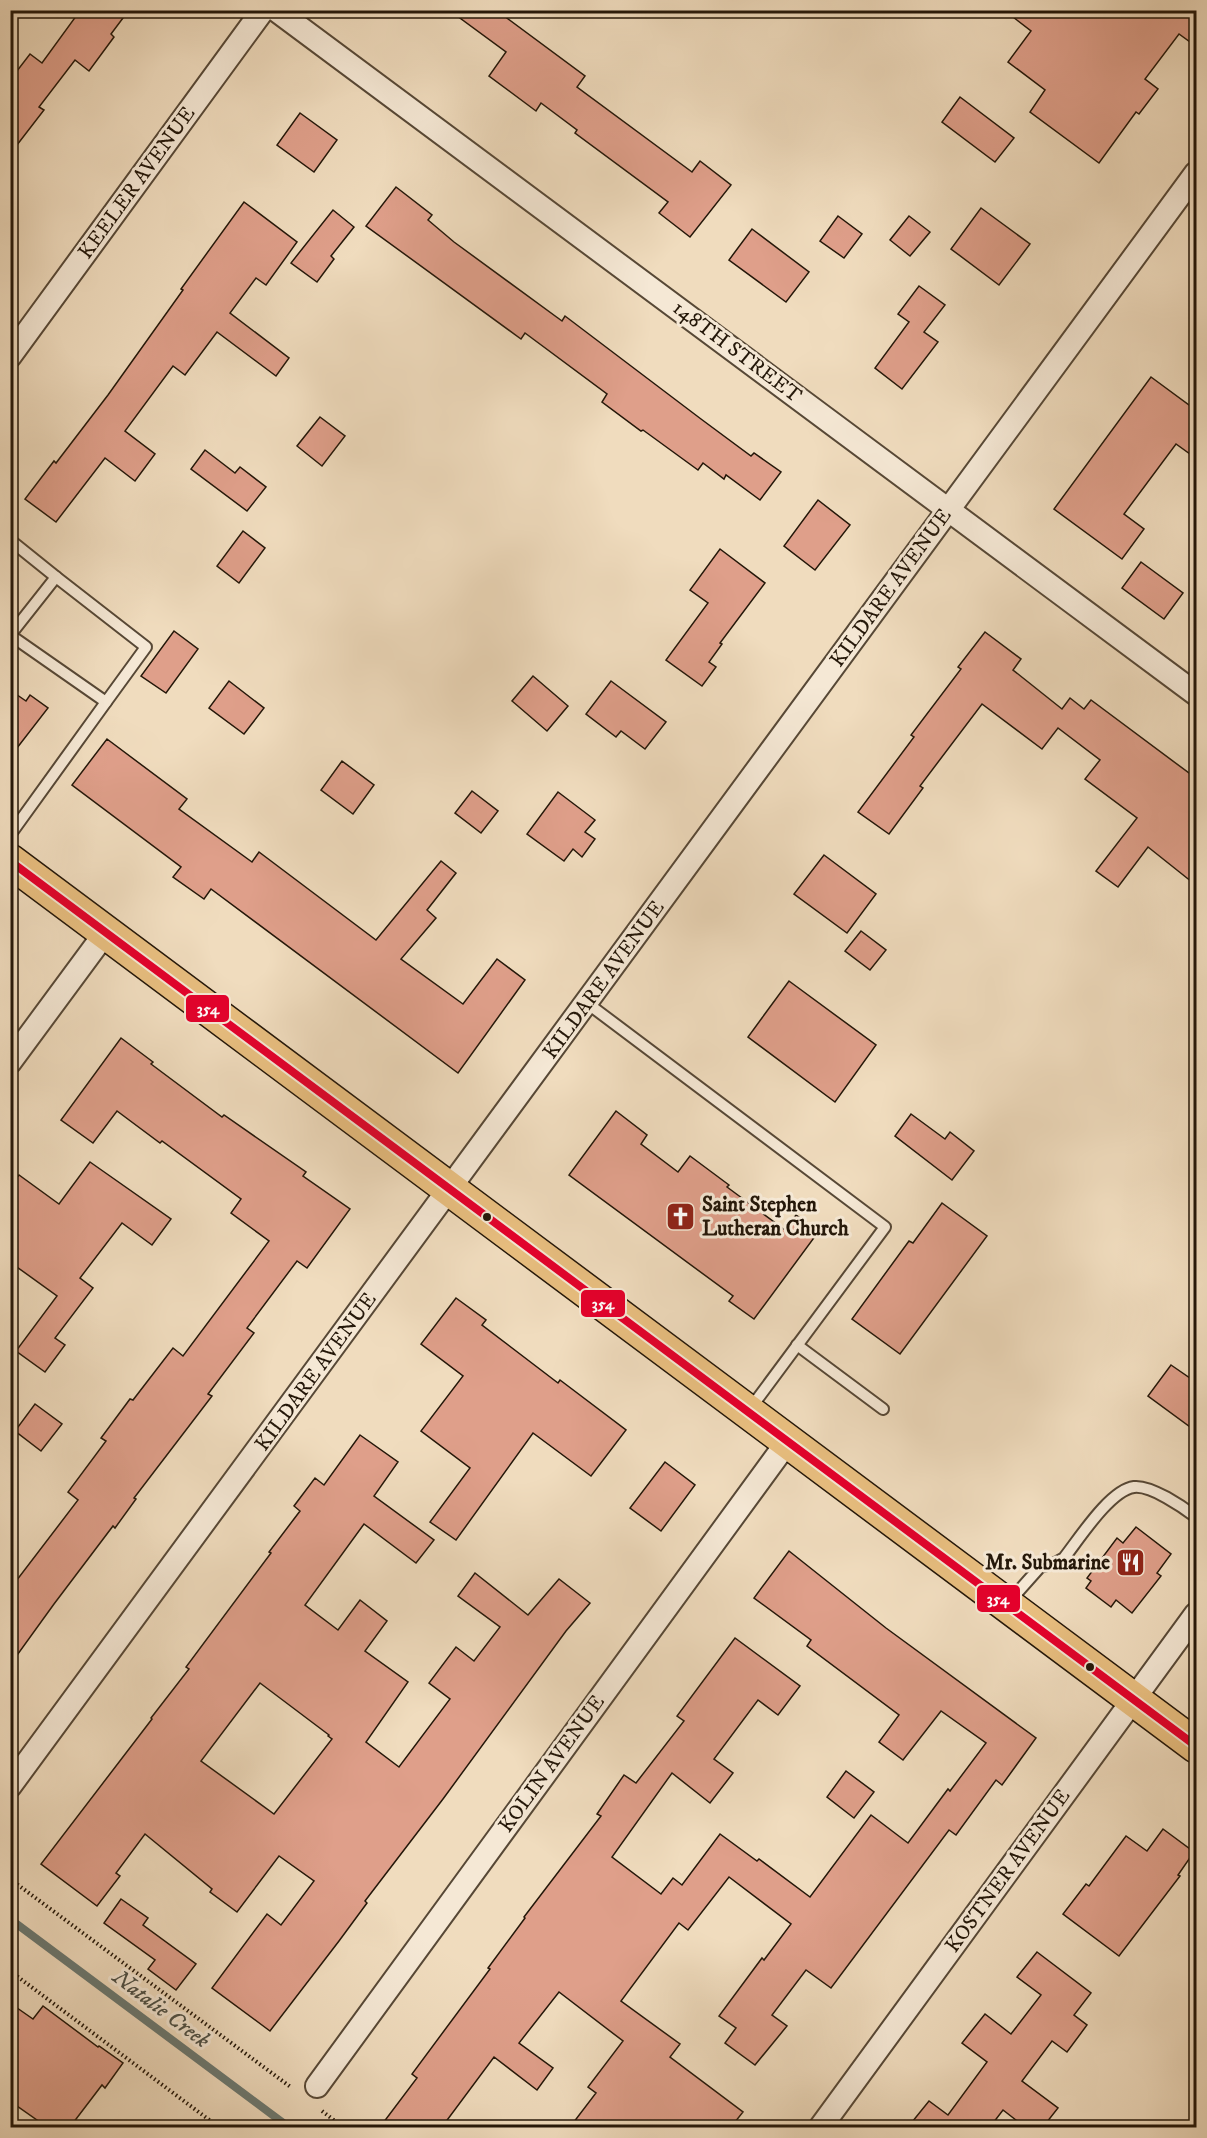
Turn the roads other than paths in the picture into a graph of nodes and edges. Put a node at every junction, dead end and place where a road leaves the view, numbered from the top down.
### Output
1 (263, 10) edge
2 (276, 10) edge
3 (1197, 173) edge
4 (10, 356) edge
5 (949, 509) junction
6 (10, 540) edge
7 (56, 577) junction
8 (12, 631) edge
9 (1197, 694) edge
10 (106, 702) junction
11 (10, 835) edge
12 (10, 861) edge
13 (106, 932) junction
14 (587, 1003) junction
15 (10, 1062) edge
16 (451, 1189) junction
17 (797, 1345) junction
18 (883, 1410) dead end
19 (748, 1411) junction
20 (788, 1441) junction
21 (1197, 1516) edge
22 (1007, 1604) junction
23 (1197, 1614) edge
24 (1134, 1699) junction
25 (1197, 1746) edge
26 (10, 1786) edge
27 (310, 2095) road end
28 (820, 2127) edge

1 - 4 street, KEELER AVENUE
2 - 5 street, 148TH STREET
3 - 5 street, KILDARE AVENUE
5 - 9 street, 148TH STREET
5 - 14 street, KILDARE AVENUE
6 - 7 lane
7 - 8 lane
7 - 10 lane
8 - 10 lane
10 - 11 lane
12 - 13 main road
13 - 15 street
13 - 16 main road
14 - 16 street, KILDARE AVENUE
14 - 17 lane
16 - 19 main road
16 - 26 street, KILDARE AVENUE
17 - 18 lane
17 - 19 lane
19 - 20 main road
20 - 22 main road
20 - 27 street, KOLIN AVENUE
21 - 22 lane
22 - 24 main road
23 - 24 street, KOSTNER AVENUE
24 - 25 main road
24 - 28 street, KOSTNER AVENUE

